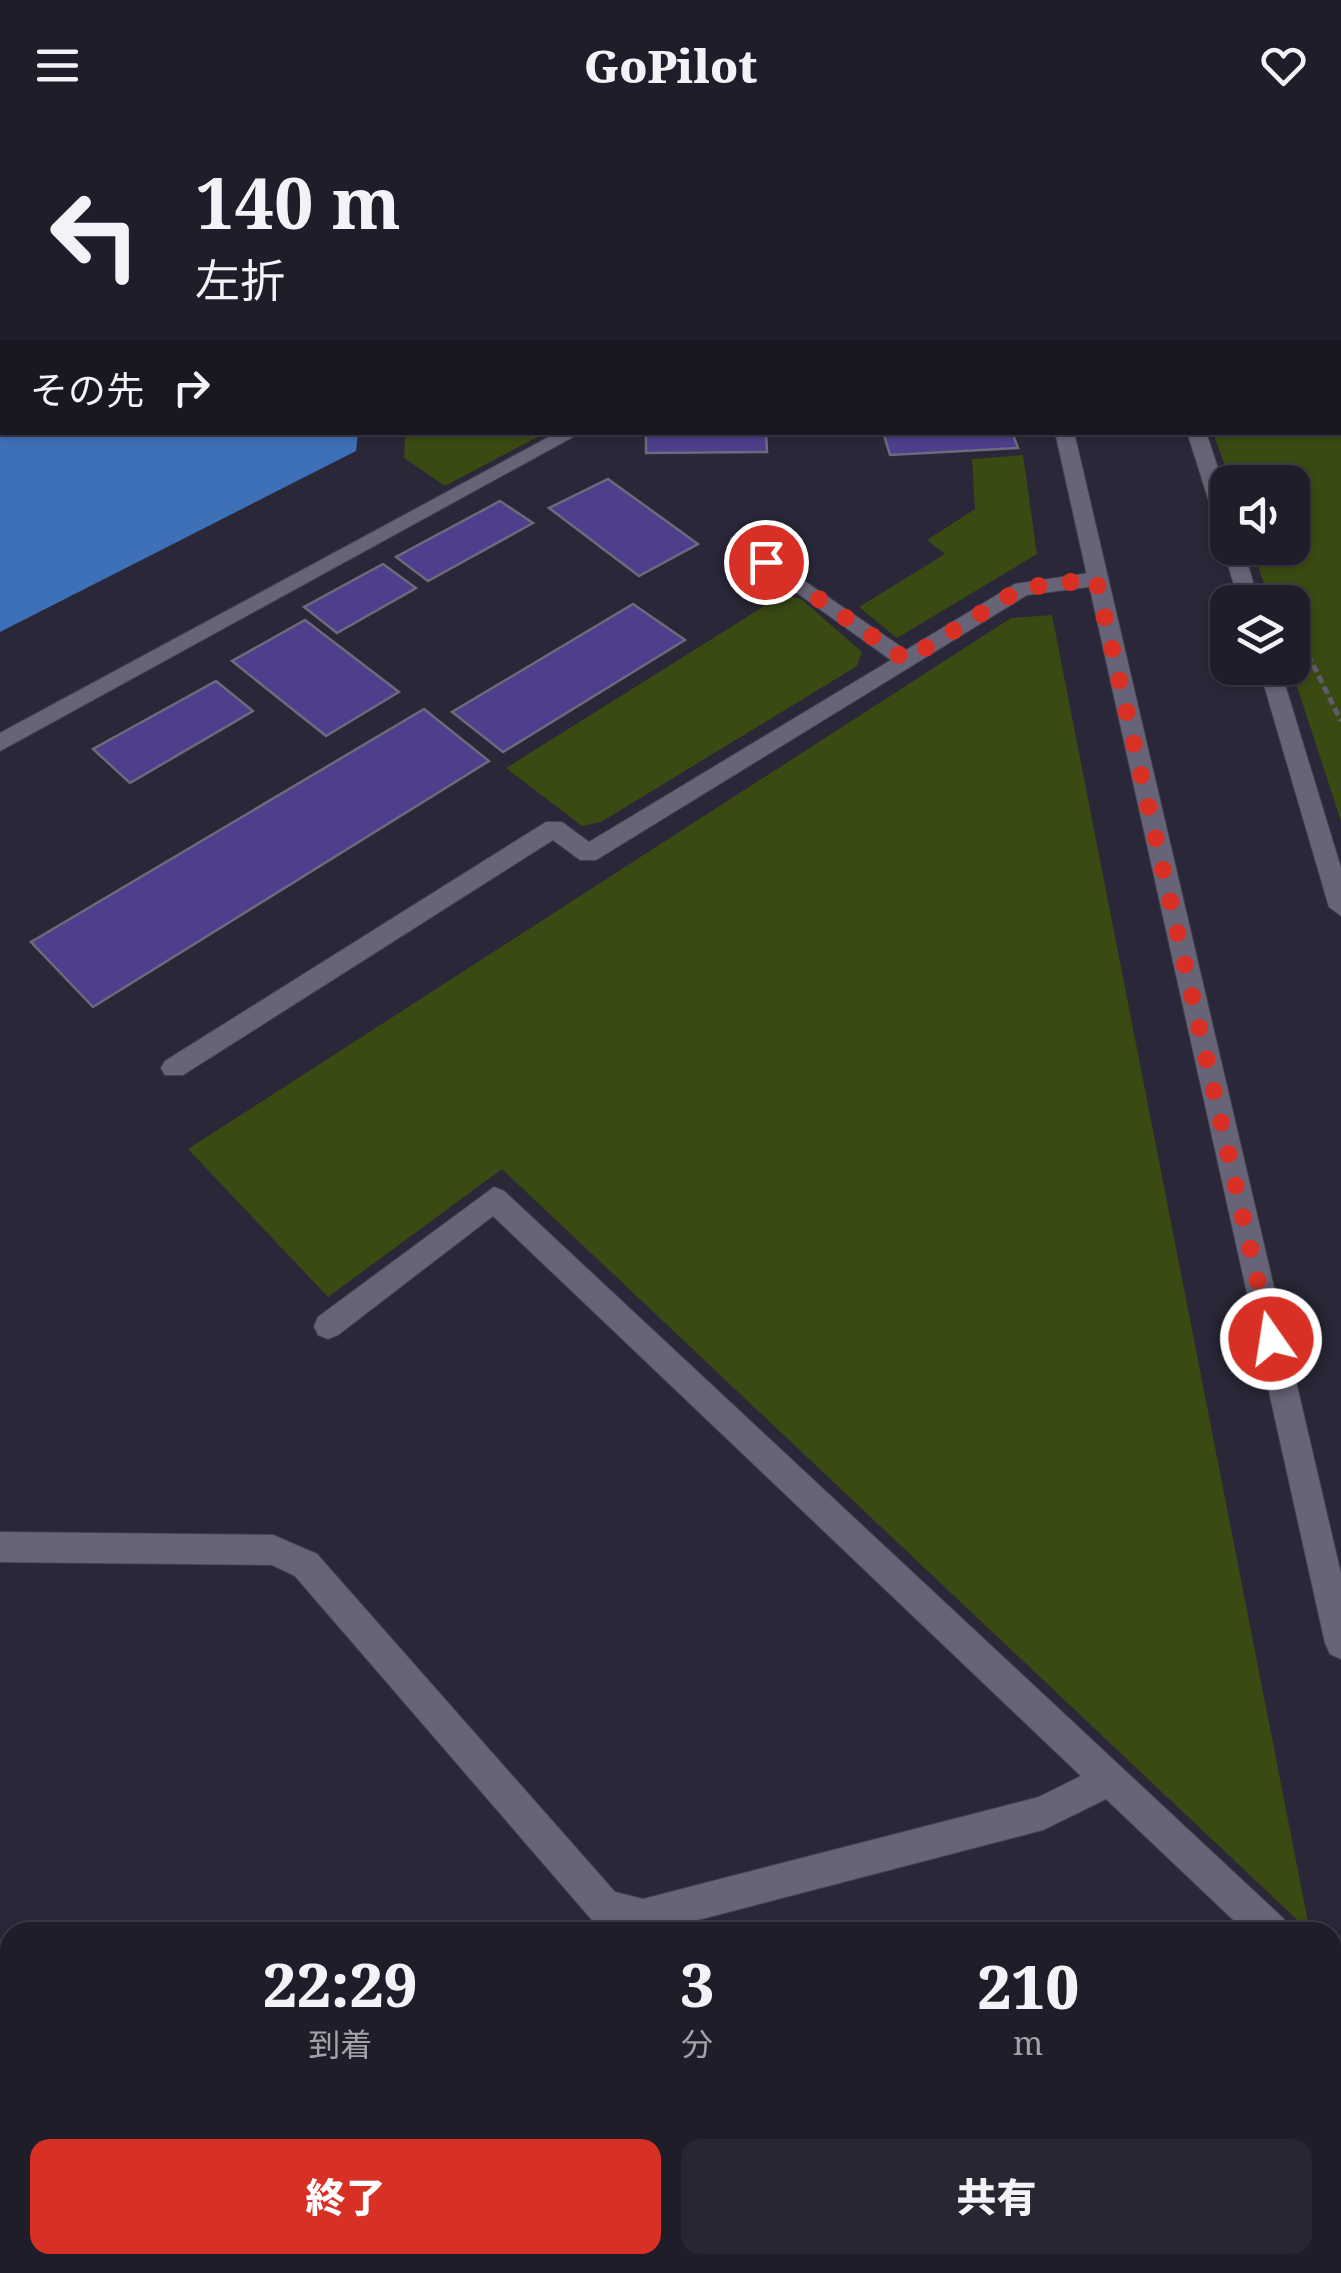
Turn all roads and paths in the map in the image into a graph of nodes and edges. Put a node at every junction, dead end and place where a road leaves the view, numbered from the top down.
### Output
1 (568, 435) edge
2 (1065, 435) edge
3 (1197, 435) edge
4 (1210, 475) edge
5 (738, 542) dead end
6 (1096, 579) junction
7 (1310, 658) edge
8 (906, 660) junction
9 (1274, 685) edge
10 (1341, 721) edge
11 (0, 744) edge
12 (1341, 907) edge
13 (174, 1068) dead end
14 (328, 1326) dead end
15 (0, 1547) edge
16 (1341, 1643) edge
17 (1106, 1780) junction
18 (1260, 1922) edge

1 - 11 street
2 - 6 street
3 - 4 street
5 - 8 street
6 - 8 street
6 - 16 street
7 - 10 path
8 - 13 street
9 - 12 street
14 - 17 street
15 - 17 street
17 - 18 street

